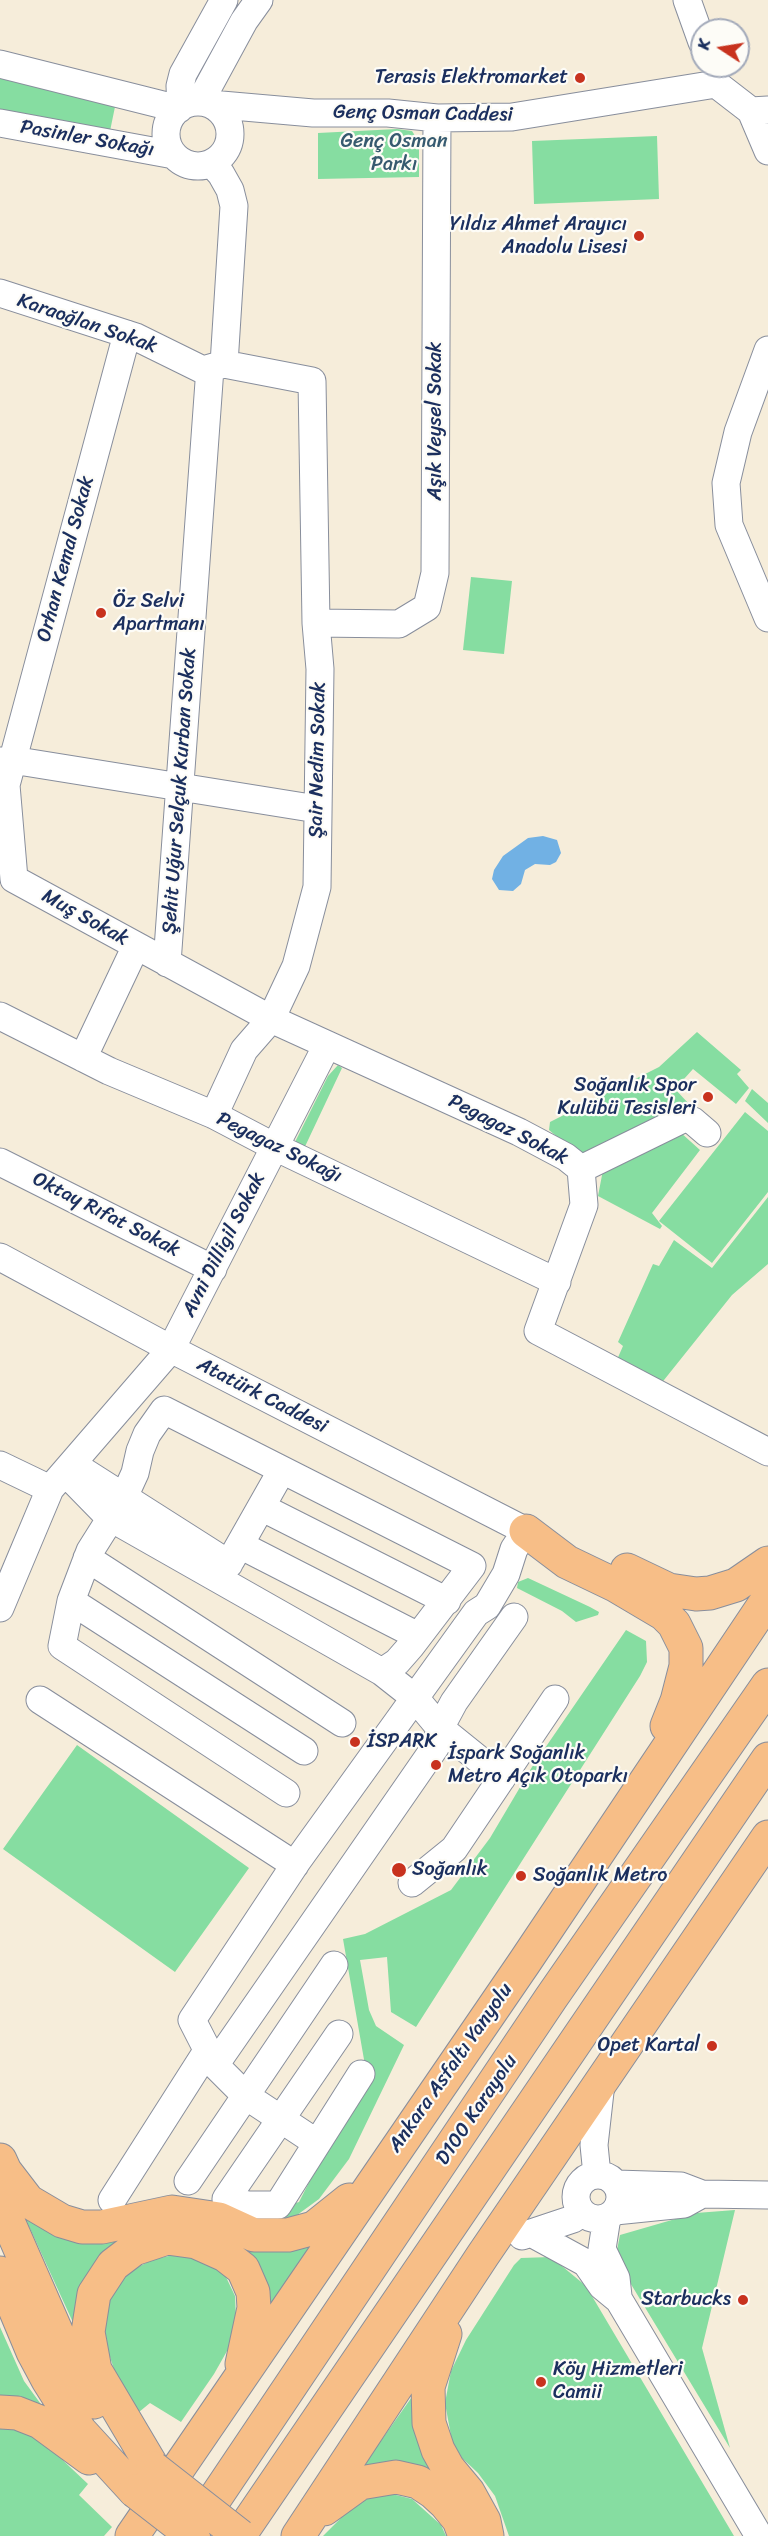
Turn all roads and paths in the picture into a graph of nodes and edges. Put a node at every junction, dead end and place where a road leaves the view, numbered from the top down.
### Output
1 (224, 0) edge
2 (259, 0) edge
3 (687, 0) edge
4 (693, 18) edge
5 (0, 64) edge
6 (699, 78) edge
7 (717, 78) edge
8 (193, 106) junction
9 (759, 111) edge
10 (437, 118) junction
11 (0, 123) edge
12 (768, 151) edge
13 (174, 155) junction
14 (211, 163) junction
15 (0, 293) edge
16 (127, 334) junction
17 (768, 350) edge
18 (217, 366) junction
19 (312, 381) joint
20 (768, 618) edge
21 (316, 623) junction
22 (6, 768) edge
23 (180, 787) junction
24 (317, 809) junction
25 (136, 946) junction
26 (167, 963) junction
27 (0, 1016) edge
28 (271, 1019) junction
29 (327, 1045) junction
30 (83, 1058) junction
31 (214, 1115) junction
32 (707, 1133) dead end
33 (275, 1147) junction
34 (0, 1162) edge
35 (581, 1169) junction
36 (0, 1257) edge
37 (213, 1269) junction
38 (557, 1282) junction
39 (171, 1349) junction
40 (768, 1452) edge
41 (0, 1465) edge
42 (282, 1470) junction
43 (62, 1475) junction
44 (116, 1507) junction
45 (261, 1508) junction
46 (520, 1540) junction
47 (87, 1557) junction
48 (229, 1563) junction
49 (768, 1563) edge
50 (768, 1599) edge
51 (71, 1601) junction
52 (447, 1601) junction
53 (0, 1608) edge
54 (514, 1617) dead end
55 (418, 1636) junction
56 (382, 1672) junction
57 (768, 1685) edge
58 (415, 1698) junction
59 (555, 1699) dead end
60 (40, 1700) dead end
61 (342, 1723) dead end
62 (440, 1728) junction
63 (303, 1751) dead end
64 (768, 1759) edge
65 (502, 1778) junction
66 (644, 1783) junction
67 (286, 1793) dead end
68 (768, 1837) edge
69 (295, 1865) junction
70 (412, 1883) dead end
71 (334, 1965) dead end
72 (243, 2024) junction
73 (339, 2034) dead end
74 (278, 2048) junction
75 (211, 2058) junction
76 (361, 2074) dead end
77 (601, 2083) junction
78 (246, 2096) junction
79 (280, 2120) junction
80 (317, 2143) junction
81 (0, 2160) edge
82 (373, 2180) junction
83 (606, 2180) junction
84 (188, 2181) dead end
85 (702, 2193) junction
86 (768, 2195) edge
87 (112, 2200) dead end
88 (0, 2203) edge
89 (594, 2215) junction
90 (531, 2233) junction
91 (483, 2255) junction
92 (586, 2263) junction
93 (0, 2273) edge
94 (465, 2282) junction
95 (619, 2300) junction
96 (238, 2382) junction
97 (0, 2412) edge
98 (144, 2480) junction
99 (303, 2529) edge
100 (132, 2536) edge
101 (191, 2536) edge
102 (240, 2536) edge
103 (465, 2536) edge
104 (487, 2536) edge
105 (759, 2536) edge

1 - 8 street
2 - 8 street
3 - 4 street
5 - 8 street, Genç Osman Caddesi
6 - 10 street, Genç Osman Caddesi
7 - 9 street, Genç Osman Caddesi
8 - 10 street, Genç Osman Caddesi
8 - 13 street
8 - 14 street
9 - 12 street
10 - 21 street, Aşık Veysel Sokak
11 - 13 street, Pasinler Sokağı
13 - 14 street
14 - 18 street, Şehit Uğur Selçuk Kurban Sokak
15 - 16 street, Karaoğlan Sokak
16 - 18 street, Karaoğlan Sokak
16 - 22 street, Orhan Kemal Sokak
17 - 20 street
18 - 19 street, Karaoğlan Sokak
18 - 23 street, Şehit Uğur Selçuk Kurban Sokak
19 - 21 street, Şair Nedim Sokak
21 - 24 street, Şair Nedim Sokak
22 - 23 street
22 - 25 street, Muş Sokak
23 - 24 street
23 - 26 street, Şehit Uğur Selçuk Kurban Sokak
24 - 28 street, Şair Nedim Sokak
25 - 26 street, Muş Sokak
25 - 30 street
26 - 28 street, Muş Sokak
27 - 30 street, Pegagaz Sokağı
28 - 29 street, Pegagaz Sokak
28 - 31 street, Şair Nedim Sokak
29 - 33 street, Avni Dilligil Sokak
29 - 35 street, Pegagaz Sokak
30 - 31 street, Pegagaz Sokağı
31 - 33 street, Pegagaz Sokağı
32 - 35 street
33 - 37 street, Avni Dilligil Sokak
33 - 38 street, Pegagaz Sokağı
34 - 37 street, Oktay Rıfat Sokak
35 - 38 street, Pegagaz Sokak
36 - 39 street, Atatürk Caddesi
37 - 39 street, Avni Dilligil Sokak
38 - 40 street, Pegagaz Sokak
39 - 43 street, Avni Dilligil Sokak
39 - 46 street, Atatürk Caddesi
41 - 43 street
42 - 44 street
42 - 45 street
42 - 52 street
43 - 44 street
43 - 53 street, Avni Dilligil Sokak
44 - 47 street
44 - 48 street
45 - 48 street
45 - 52 street
46 - 49 main road
46 - 58 street
46 - 66 main road
47 - 51 street
47 - 61 street
48 - 55 street
48 - 56 street
50 - 66 main road, Ankara Asfaltı Yanyolu
51 - 63 street
51 - 67 street
52 - 55 street
54 - 62 street
55 - 56 street
56 - 58 street
57 - 101 main road, D100 Karayolu
58 - 62 street
58 - 69 street
59 - 65 street
60 - 69 street
62 - 65 street
62 - 72 street
64 - 102 main road
65 - 70 street
66 - 82 main road, Ankara Asfaltı Yanyolu
68 - 77 main road
69 - 75 street
71 - 74 street
72 - 74 street
72 - 75 street
73 - 79 street
74 - 78 street
75 - 78 street
75 - 87 street
76 - 80 street
77 - 83 street
77 - 91 main road
78 - 79 street
78 - 84 street
79 - 80 street
79 - 80 street
81 - 82 main road
82 - 96 main road, Ankara Asfaltı Yanyolu
83 - 85 street
83 - 89 street
83 - 89 street
85 - 86 street
85 - 89 street
88 - 98 main road
89 - 90 street
89 - 92 street
89 - 95 street
90 - 91 street
90 - 92 street
91 - 94 main road
92 - 95 street
93 - 98 main road
94 - 99 main road
94 - 104 main road
95 - 105 street
96 - 98 main road
96 - 100 main road, Ankara Asfaltı Yanyolu
97 - 98 main road
98 - 101 main road, bridge
98 - 102 main road, bridge
99 - 103 main road

